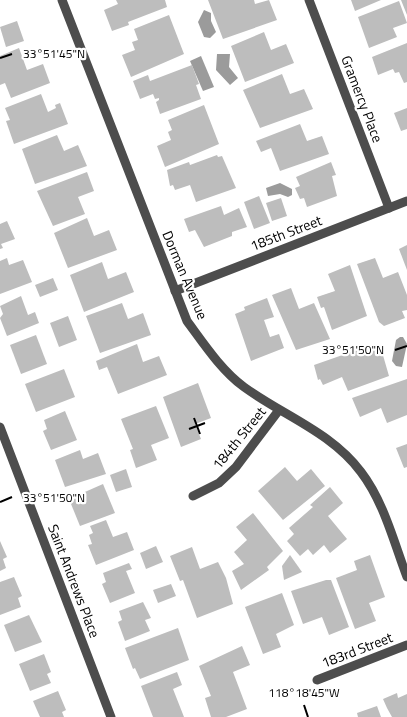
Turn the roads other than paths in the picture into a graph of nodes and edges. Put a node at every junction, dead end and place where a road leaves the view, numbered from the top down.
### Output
1 (62, 0) edge
2 (309, 0) edge
3 (407, 201) edge
4 (390, 208) junction
5 (175, 291) junction
6 (278, 410) junction
7 (0, 427) edge
8 (194, 496) dead end
9 (407, 577) edge
10 (407, 646) edge
11 (317, 680) dead end
12 (111, 717) edge

1 - 5 street, Dorman Avenue
2 - 4 street, Gramercy Place
3 - 4 street, 185th Street
4 - 5 street, 185th Street
5 - 6 street, Dorman Avenue
6 - 8 street, 184th Street
6 - 9 street, Dorman Avenue
7 - 12 street, Saint Andrews Place
10 - 11 street, 183rd Street

